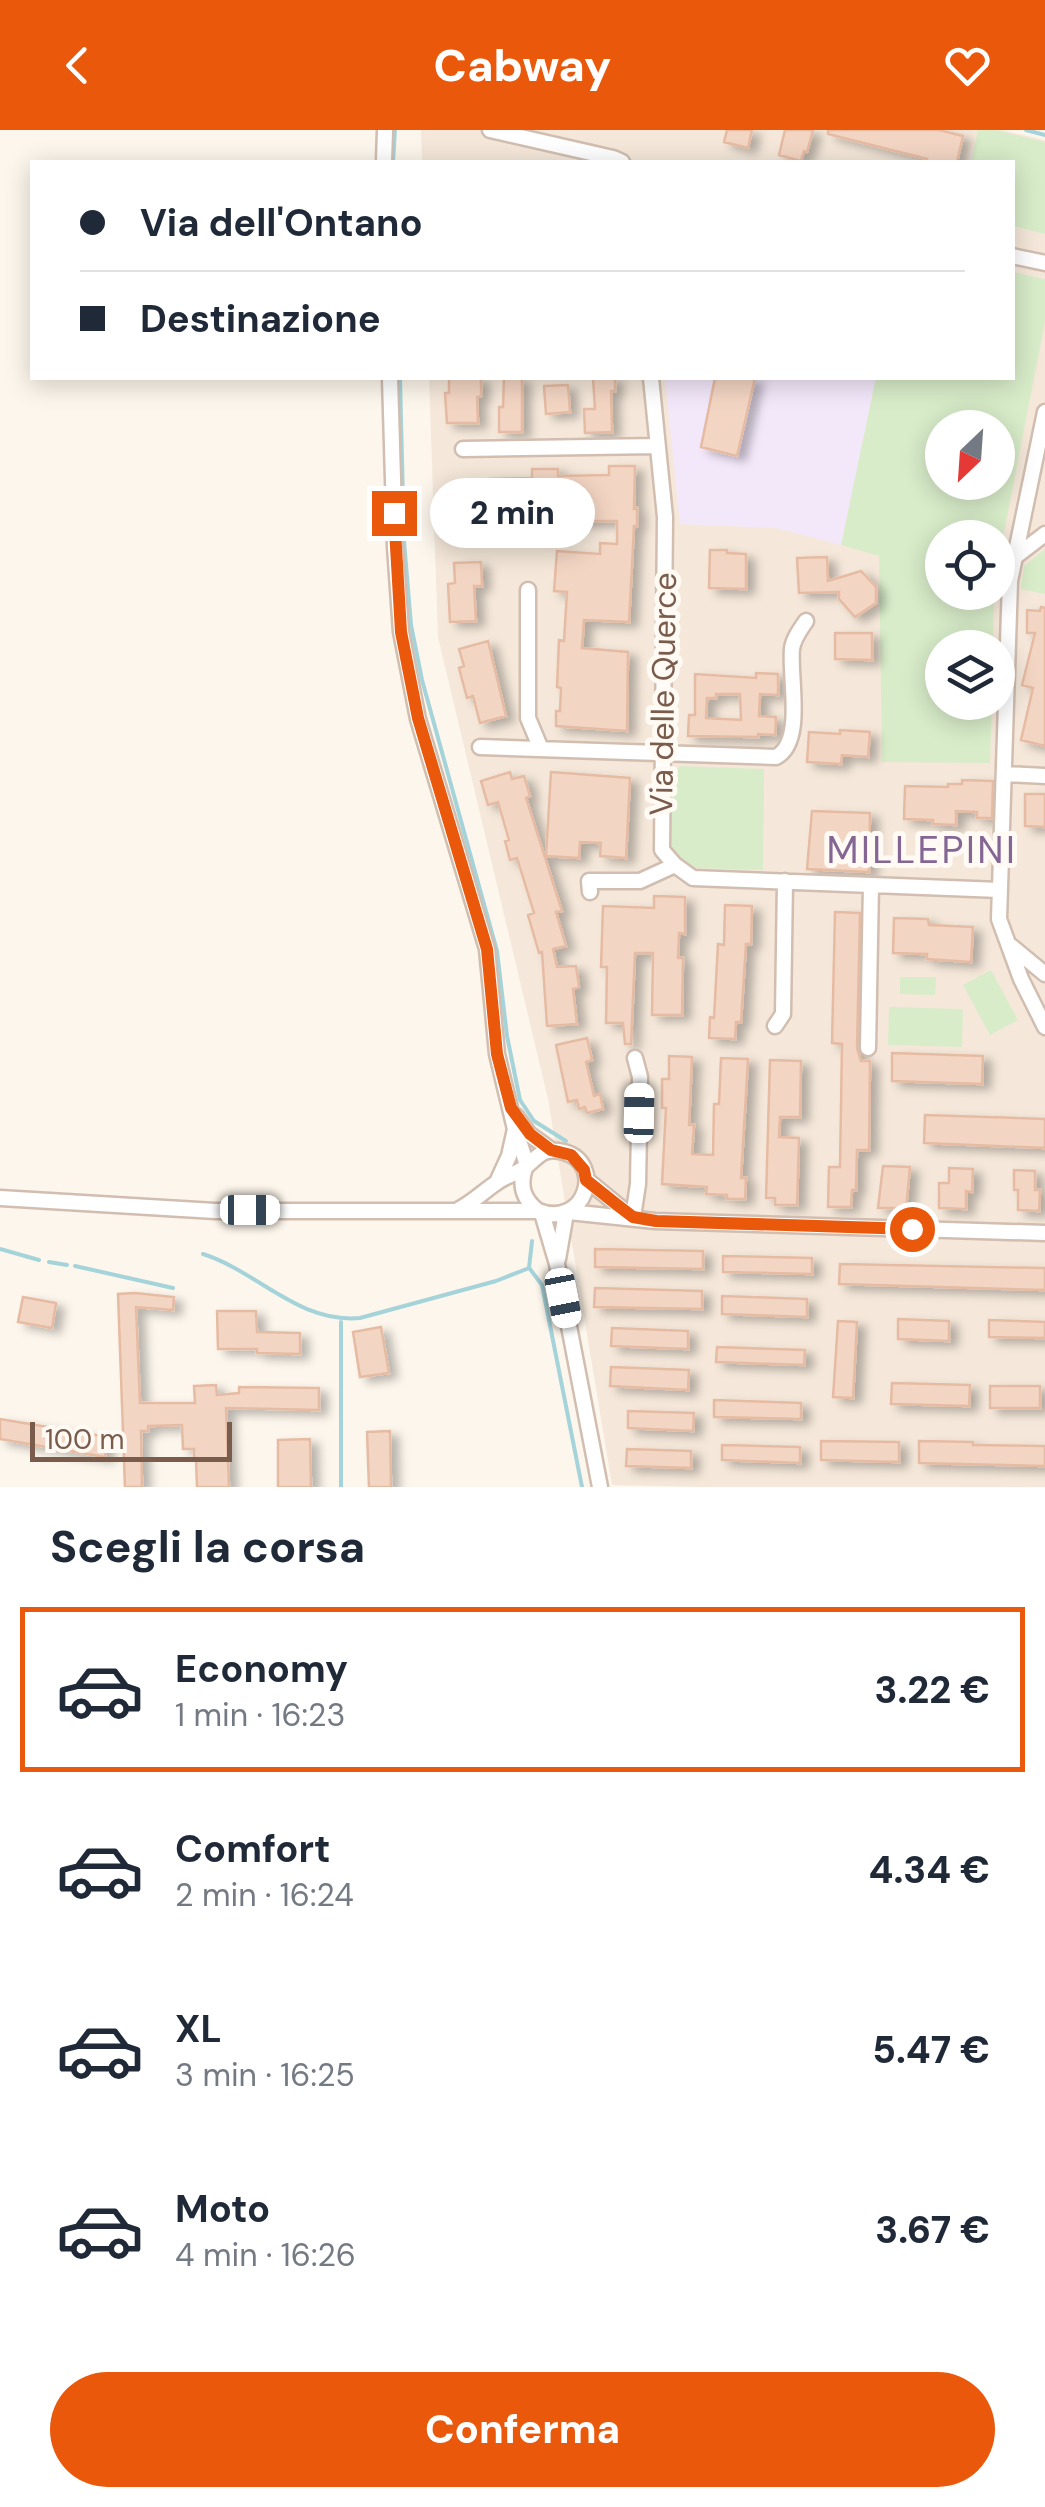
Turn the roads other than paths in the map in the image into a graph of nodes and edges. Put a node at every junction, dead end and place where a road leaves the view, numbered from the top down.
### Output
1 (385, 130) edge
2 (490, 130) edge
3 (384, 160) edge
4 (614, 160) edge
5 (1015, 257) edge
6 (1045, 264) edge
7 (390, 380) edge
8 (651, 380) edge
9 (1045, 412) edge
10 (657, 446) junction
11 (463, 449) dead end
12 (1045, 534) edge
13 (1015, 553) edge
14 (1015, 557) edge
15 (528, 590) dead end
16 (1009, 610) edge
17 (806, 621) dead end
18 (480, 747) dead end
19 (541, 749) junction
20 (662, 754) junction
21 (1005, 774) junction
22 (1045, 776) edge
23 (675, 866) junction
24 (785, 881) junction
25 (871, 885) junction
26 (1000, 890) junction
27 (590, 892) dead end
28 (1008, 944) junction
29 (1042, 970) edge
30 (1021, 979) junction
31 (1038, 998) edge
32 (775, 1026) dead end
33 (1045, 1028) edge
34 (868, 1048) dead end
35 (635, 1058) dead end
36 (511, 1108) junction
37 (515, 1128) junction
38 (551, 1150) junction
39 (526, 1166) junction
40 (586, 1180) junction
41 (496, 1183) junction
42 (0, 1198) edge
43 (458, 1210) junction
44 (540, 1212) junction
45 (568, 1212) junction
46 (633, 1217) junction
47 (1045, 1233) edge
48 (557, 1264) junction
49 (600, 1487) edge

1 - 3 street
2 - 4 street
5 - 6 street
7 - 36 street
8 - 10 street, Via delle Querce
9 - 13 street
10 - 11 street
10 - 20 street, Via delle Querce
12 - 14 street
15 - 19 street
16 - 21 street
17 - 20 street
18 - 19 street
19 - 20 street
20 - 23 street, Via delle Querce
21 - 22 street
21 - 26 street
23 - 24 street
23 - 27 street
24 - 25 street
24 - 32 street
25 - 26 street
25 - 34 street
26 - 28 street
28 - 29 street
28 - 30 street
29 - 30 street
30 - 31 street
31 - 33 street
35 - 46 street
36 - 37 street
36 - 38 street
37 - 39 street
37 - 41 street
38 - 39 street
38 - 40 street
39 - 41 street
39 - 44 street
40 - 45 street
40 - 46 street
41 - 43 street
42 - 43 street
43 - 44 street
44 - 45 street
44 - 48 street
45 - 46 street
45 - 48 street
46 - 47 street
48 - 49 street

